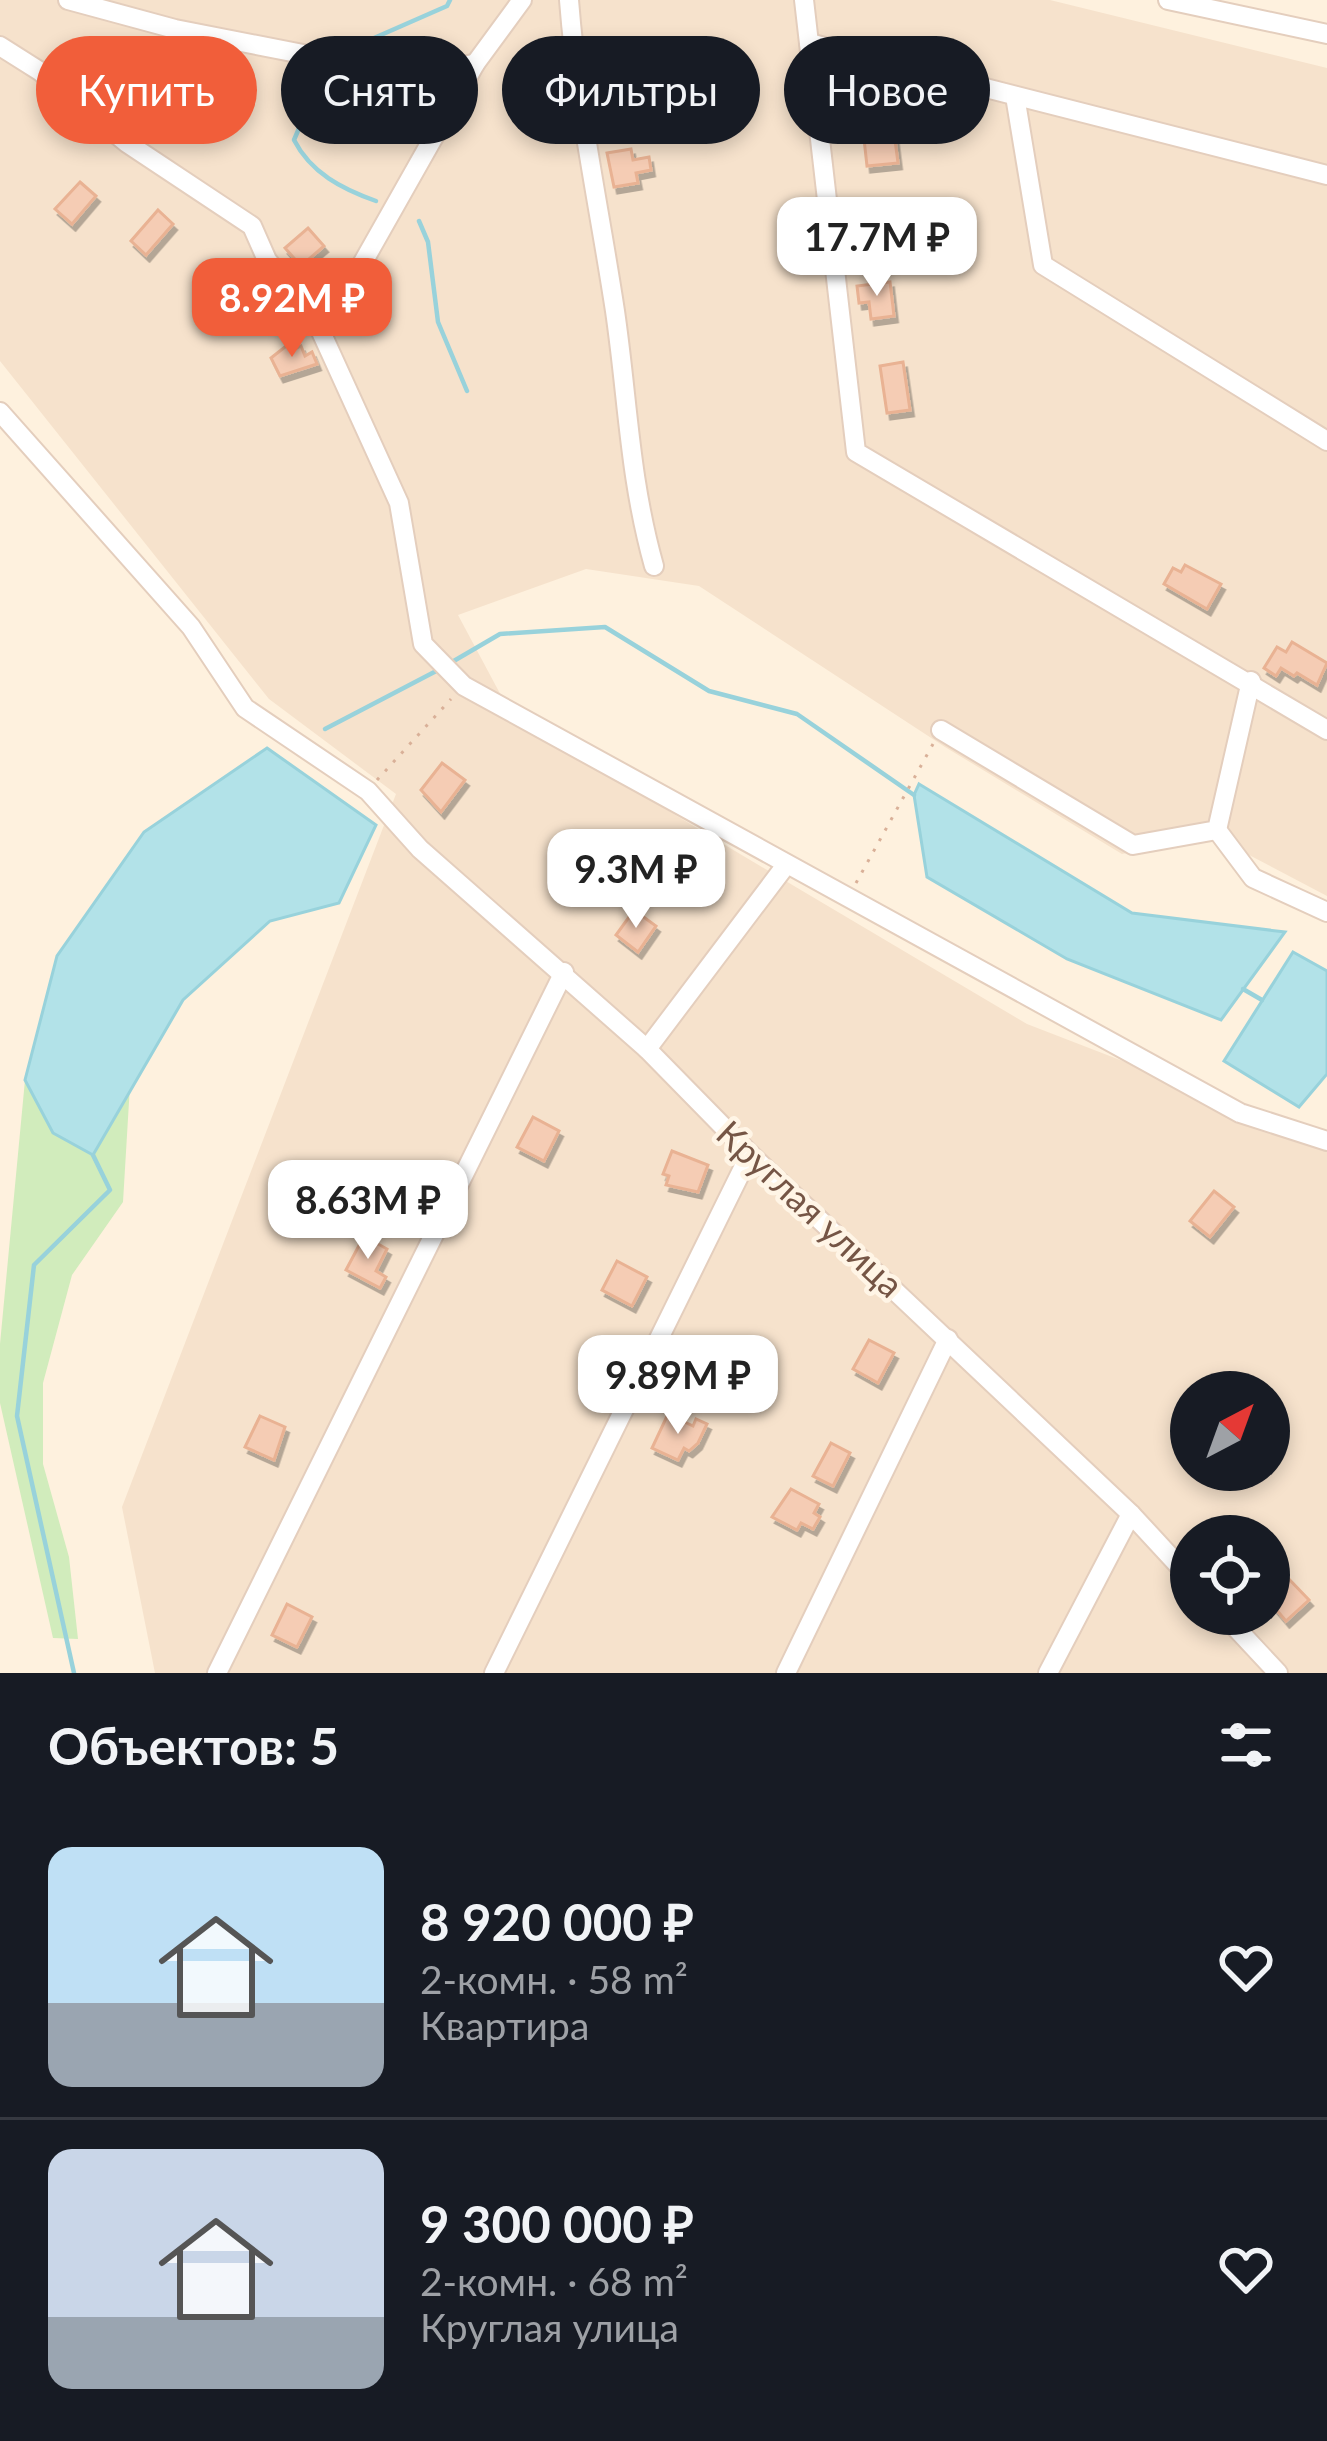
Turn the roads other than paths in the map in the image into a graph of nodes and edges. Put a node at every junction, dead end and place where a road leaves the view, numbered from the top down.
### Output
1 (68, 0) edge
2 (522, 0) edge
3 (569, 0) edge
4 (804, 0) edge
5 (1168, 0) edge
6 (1327, 34) edge
7 (808, 36) edge
8 (0, 46) edge
9 (281, 50) edge
10 (478, 60) edge
11 (990, 89) edge
12 (1016, 96) junction
13 (430, 144) edge
14 (821, 144) edge
15 (1327, 175) edge
16 (317, 323) junction
17 (0, 412) edge
18 (1327, 440) edge
19 (654, 566) dead end
20 (1252, 681) junction
21 (941, 730) road end
22 (1327, 730) edge
23 (1217, 830) junction
24 (786, 865) junction
25 (1327, 912) edge
26 (564, 972) junction
27 (647, 1049) junction
28 (1327, 1141) edge
29 (750, 1154) junction
30 (948, 1339) junction
31 (1131, 1514) junction
32 (1170, 1556) edge
33 (1243, 1635) edge
34 (217, 1673) edge
35 (494, 1673) edge
36 (786, 1673) edge
37 (1048, 1673) edge
38 (1278, 1673) edge

1 - 9 street
2 - 10 street
3 - 19 street
4 - 7 street
5 - 6 street
8 - 16 street
11 - 12 street
12 - 15 street
12 - 18 street
13 - 16 street
14 - 20 street
16 - 24 street
17 - 26 street, Круглая улица
20 - 22 street
20 - 23 street
21 - 23 street
23 - 25 street
24 - 27 street
24 - 28 street
26 - 27 street, Круглая улица
26 - 34 street
27 - 29 street, Круглая улица
29 - 30 street, Круглая улица
29 - 35 street
30 - 31 street, Круглая улица
30 - 36 street
31 - 32 street, Круглая улица
31 - 37 street
33 - 38 street

